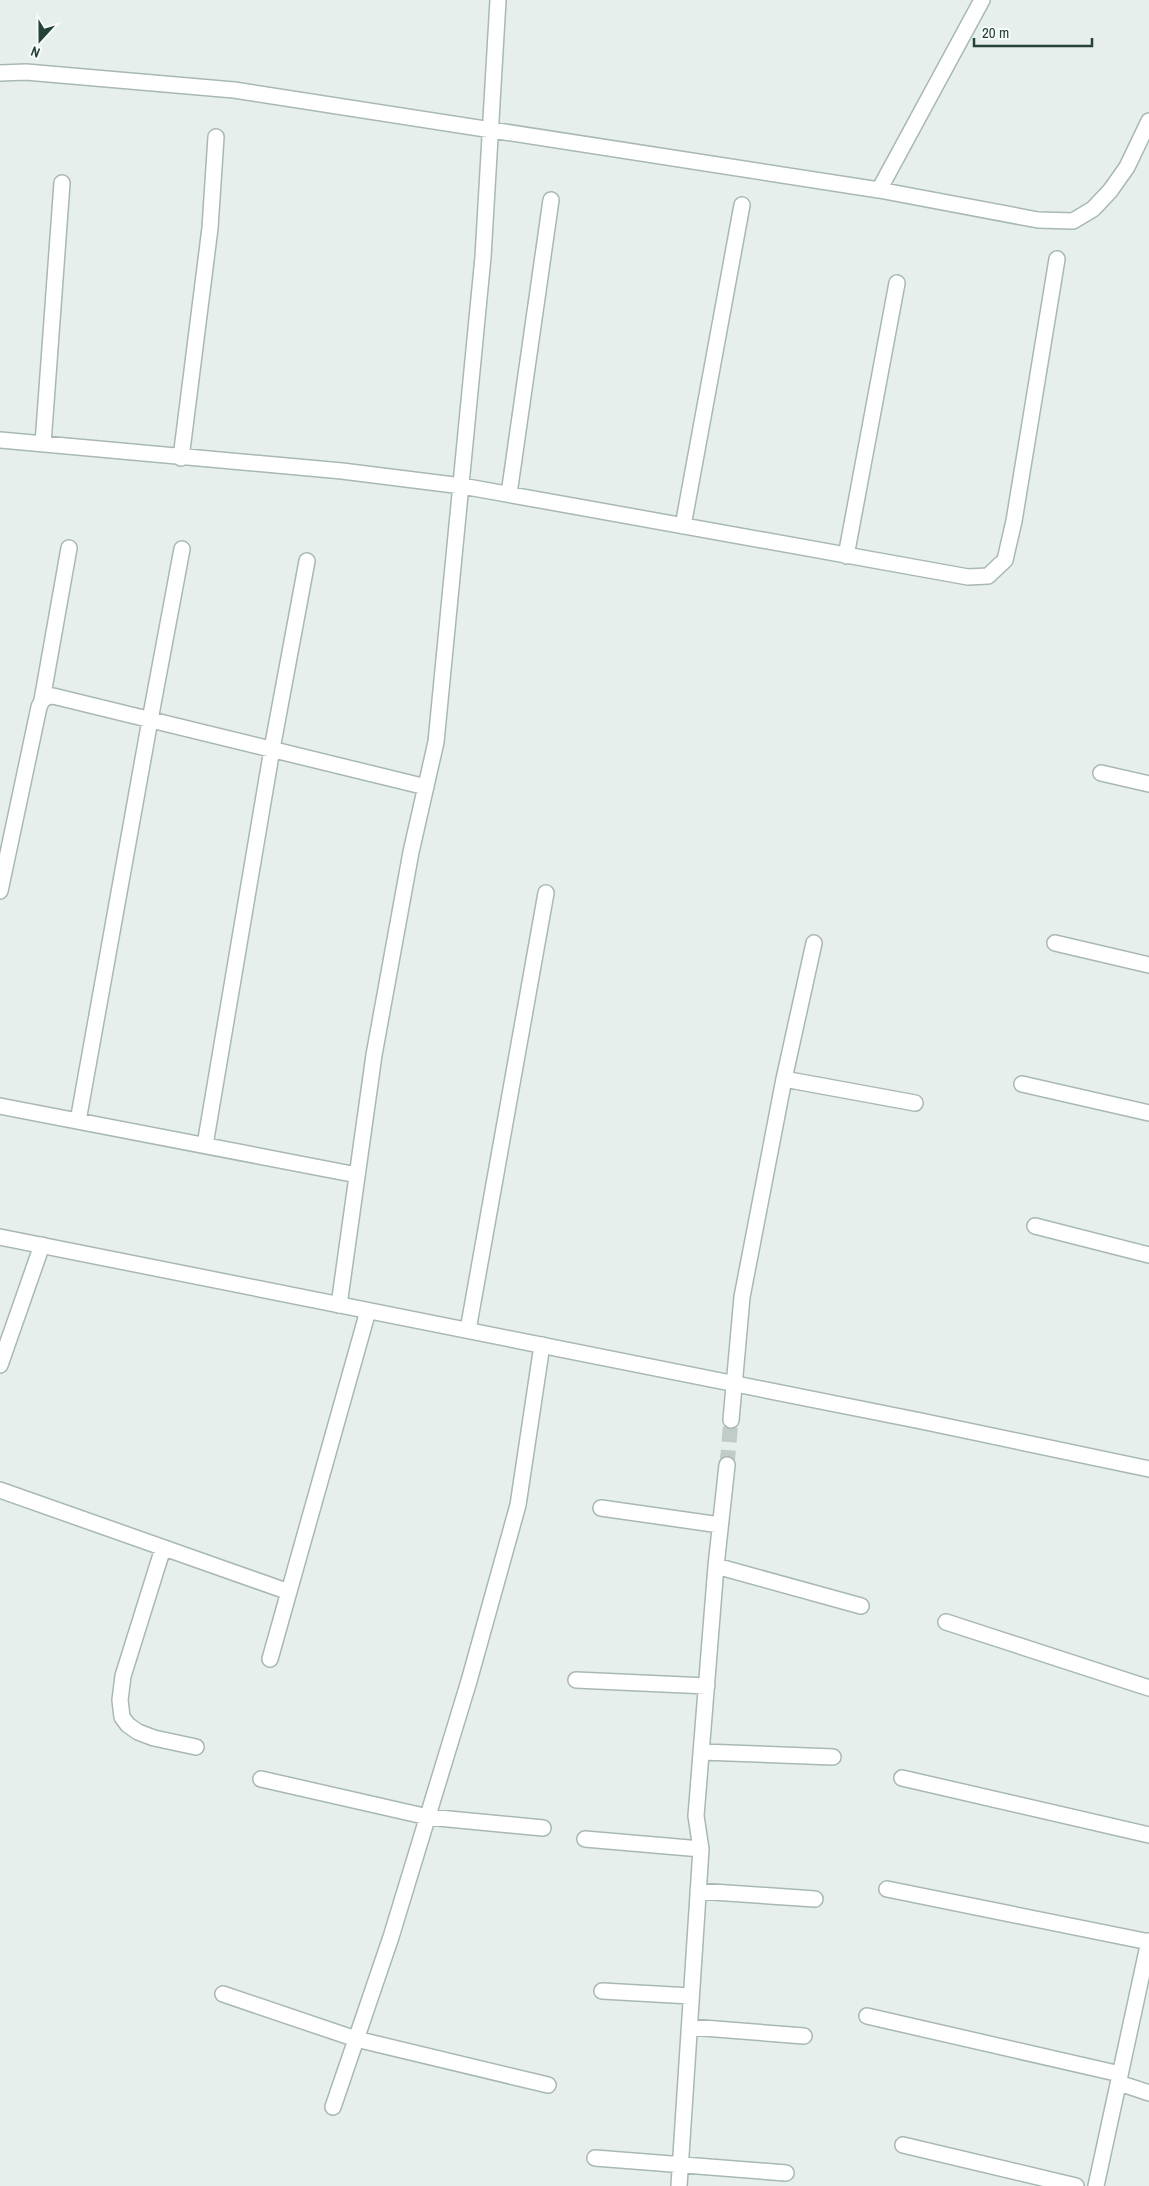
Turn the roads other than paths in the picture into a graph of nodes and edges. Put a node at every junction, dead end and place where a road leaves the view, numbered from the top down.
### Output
1 (498, 0) edge
2 (982, 0) edge
3 (0, 73) edge
4 (1149, 121) edge
5 (492, 129) junction
6 (216, 137) dead end
7 (62, 183) dead end
8 (879, 190) junction
9 (551, 200) dead end
10 (742, 205) dead end
11 (1057, 260) dead end
12 (897, 283) dead end
13 (0, 440) edge
14 (43, 444) junction
15 (181, 458) junction
16 (462, 486) junction
17 (509, 494) junction
18 (683, 526) junction
19 (69, 548) dead end
20 (182, 549) dead end
21 (846, 556) junction
22 (306, 561) dead end
23 (42, 700) junction
24 (150, 720) junction
25 (272, 749) junction
26 (1101, 772) dead end
27 (1149, 784) edge
28 (426, 787) junction
29 (0, 891) edge
30 (546, 893) dead end
31 (814, 943) dead end
32 (1055, 943) dead end
33 (1149, 965) edge
34 (784, 1079) junction
35 (1022, 1084) dead end
36 (915, 1103) dead end
37 (0, 1106) edge
38 (1149, 1113) edge
39 (78, 1121) junction
40 (205, 1145) junction
41 (357, 1175) junction
42 (1035, 1226) dead end
43 (0, 1237) edge
44 (42, 1245) junction
45 (1149, 1255) edge
46 (339, 1304) junction
47 (368, 1311) junction
48 (468, 1330) junction
49 (542, 1345) junction
50 (0, 1365) edge
51 (735, 1384) junction
52 (731, 1420) tunnel mouth
53 (727, 1465) tunnel mouth
54 (1149, 1469) edge
55 (0, 1490) edge
56 (601, 1508) dead end
57 (720, 1525) junction
58 (163, 1548) junction
59 (716, 1566) junction
60 (289, 1592) junction
61 (861, 1606) dead end
62 (946, 1622) dead end
63 (270, 1659) dead end
64 (576, 1680) dead end
65 (707, 1686) junction
66 (1149, 1688) edge
67 (196, 1747) dead end
68 (702, 1752) junction
69 (833, 1757) dead end
70 (902, 1778) dead end
71 (261, 1779) dead end
72 (428, 1817) junction
73 (543, 1828) dead end
74 (1149, 1835) edge
75 (585, 1839) dead end
76 (701, 1849) junction
77 (887, 1889) dead end
78 (698, 1891) junction
79 (814, 1898) dead end
80 (1149, 1941) edge
81 (1146, 1966) edge
82 (602, 1991) dead end
83 (223, 1994) dead end
84 (691, 1996) junction
85 (867, 2016) dead end
86 (690, 2027) junction
87 (804, 2036) dead end
88 (356, 2039) junction
89 (1119, 2078) junction
90 (548, 2086) dead end
91 (1149, 2093) edge
92 (333, 2107) dead end
93 (903, 2145) dead end
94 (594, 2158) dead end
95 (681, 2165) junction
96 (786, 2172) dead end
97 (679, 2186) edge
98 (1076, 2186) edge
99 (1096, 2186) edge

1 - 5 street
2 - 8 street
3 - 5 street
4 - 8 street
5 - 8 street
5 - 16 street
6 - 15 street
7 - 14 street
9 - 17 street
10 - 18 street
11 - 21 street
12 - 21 street
13 - 14 street
14 - 15 street
15 - 16 street
16 - 17 street
16 - 28 street
17 - 18 street
18 - 21 street
19 - 23 street
20 - 24 street
22 - 25 street
23 - 24 street
23 - 29 street
24 - 25 street
24 - 39 street
25 - 28 street
25 - 40 street
26 - 27 street
28 - 41 street
30 - 48 street
31 - 34 street
32 - 33 street
34 - 36 street
34 - 51 street
35 - 38 street
37 - 39 street
39 - 40 street
40 - 41 street
41 - 46 street
42 - 45 street
43 - 44 street
44 - 46 street
44 - 50 street
46 - 47 street
47 - 48 street
47 - 60 street
48 - 49 street
49 - 51 street
49 - 72 street
51 - 52 street
51 - 54 street
53 - 57 street
55 - 58 street
56 - 57 street
57 - 59 street
58 - 60 street
58 - 67 street
59 - 61 street
59 - 65 street
60 - 63 street
62 - 66 street
64 - 65 street
65 - 68 street
68 - 69 street
68 - 76 street
70 - 74 street
71 - 72 street
72 - 73 street
72 - 88 street
75 - 76 street
76 - 78 street
77 - 80 street
78 - 79 street
78 - 84 street
80 - 81 street
81 - 89 street
82 - 84 street
83 - 88 street
84 - 86 street
85 - 89 street
86 - 87 street
86 - 95 street
88 - 90 street
88 - 92 street
89 - 91 street
89 - 99 street
93 - 98 street
94 - 95 street
95 - 96 street
95 - 97 street

